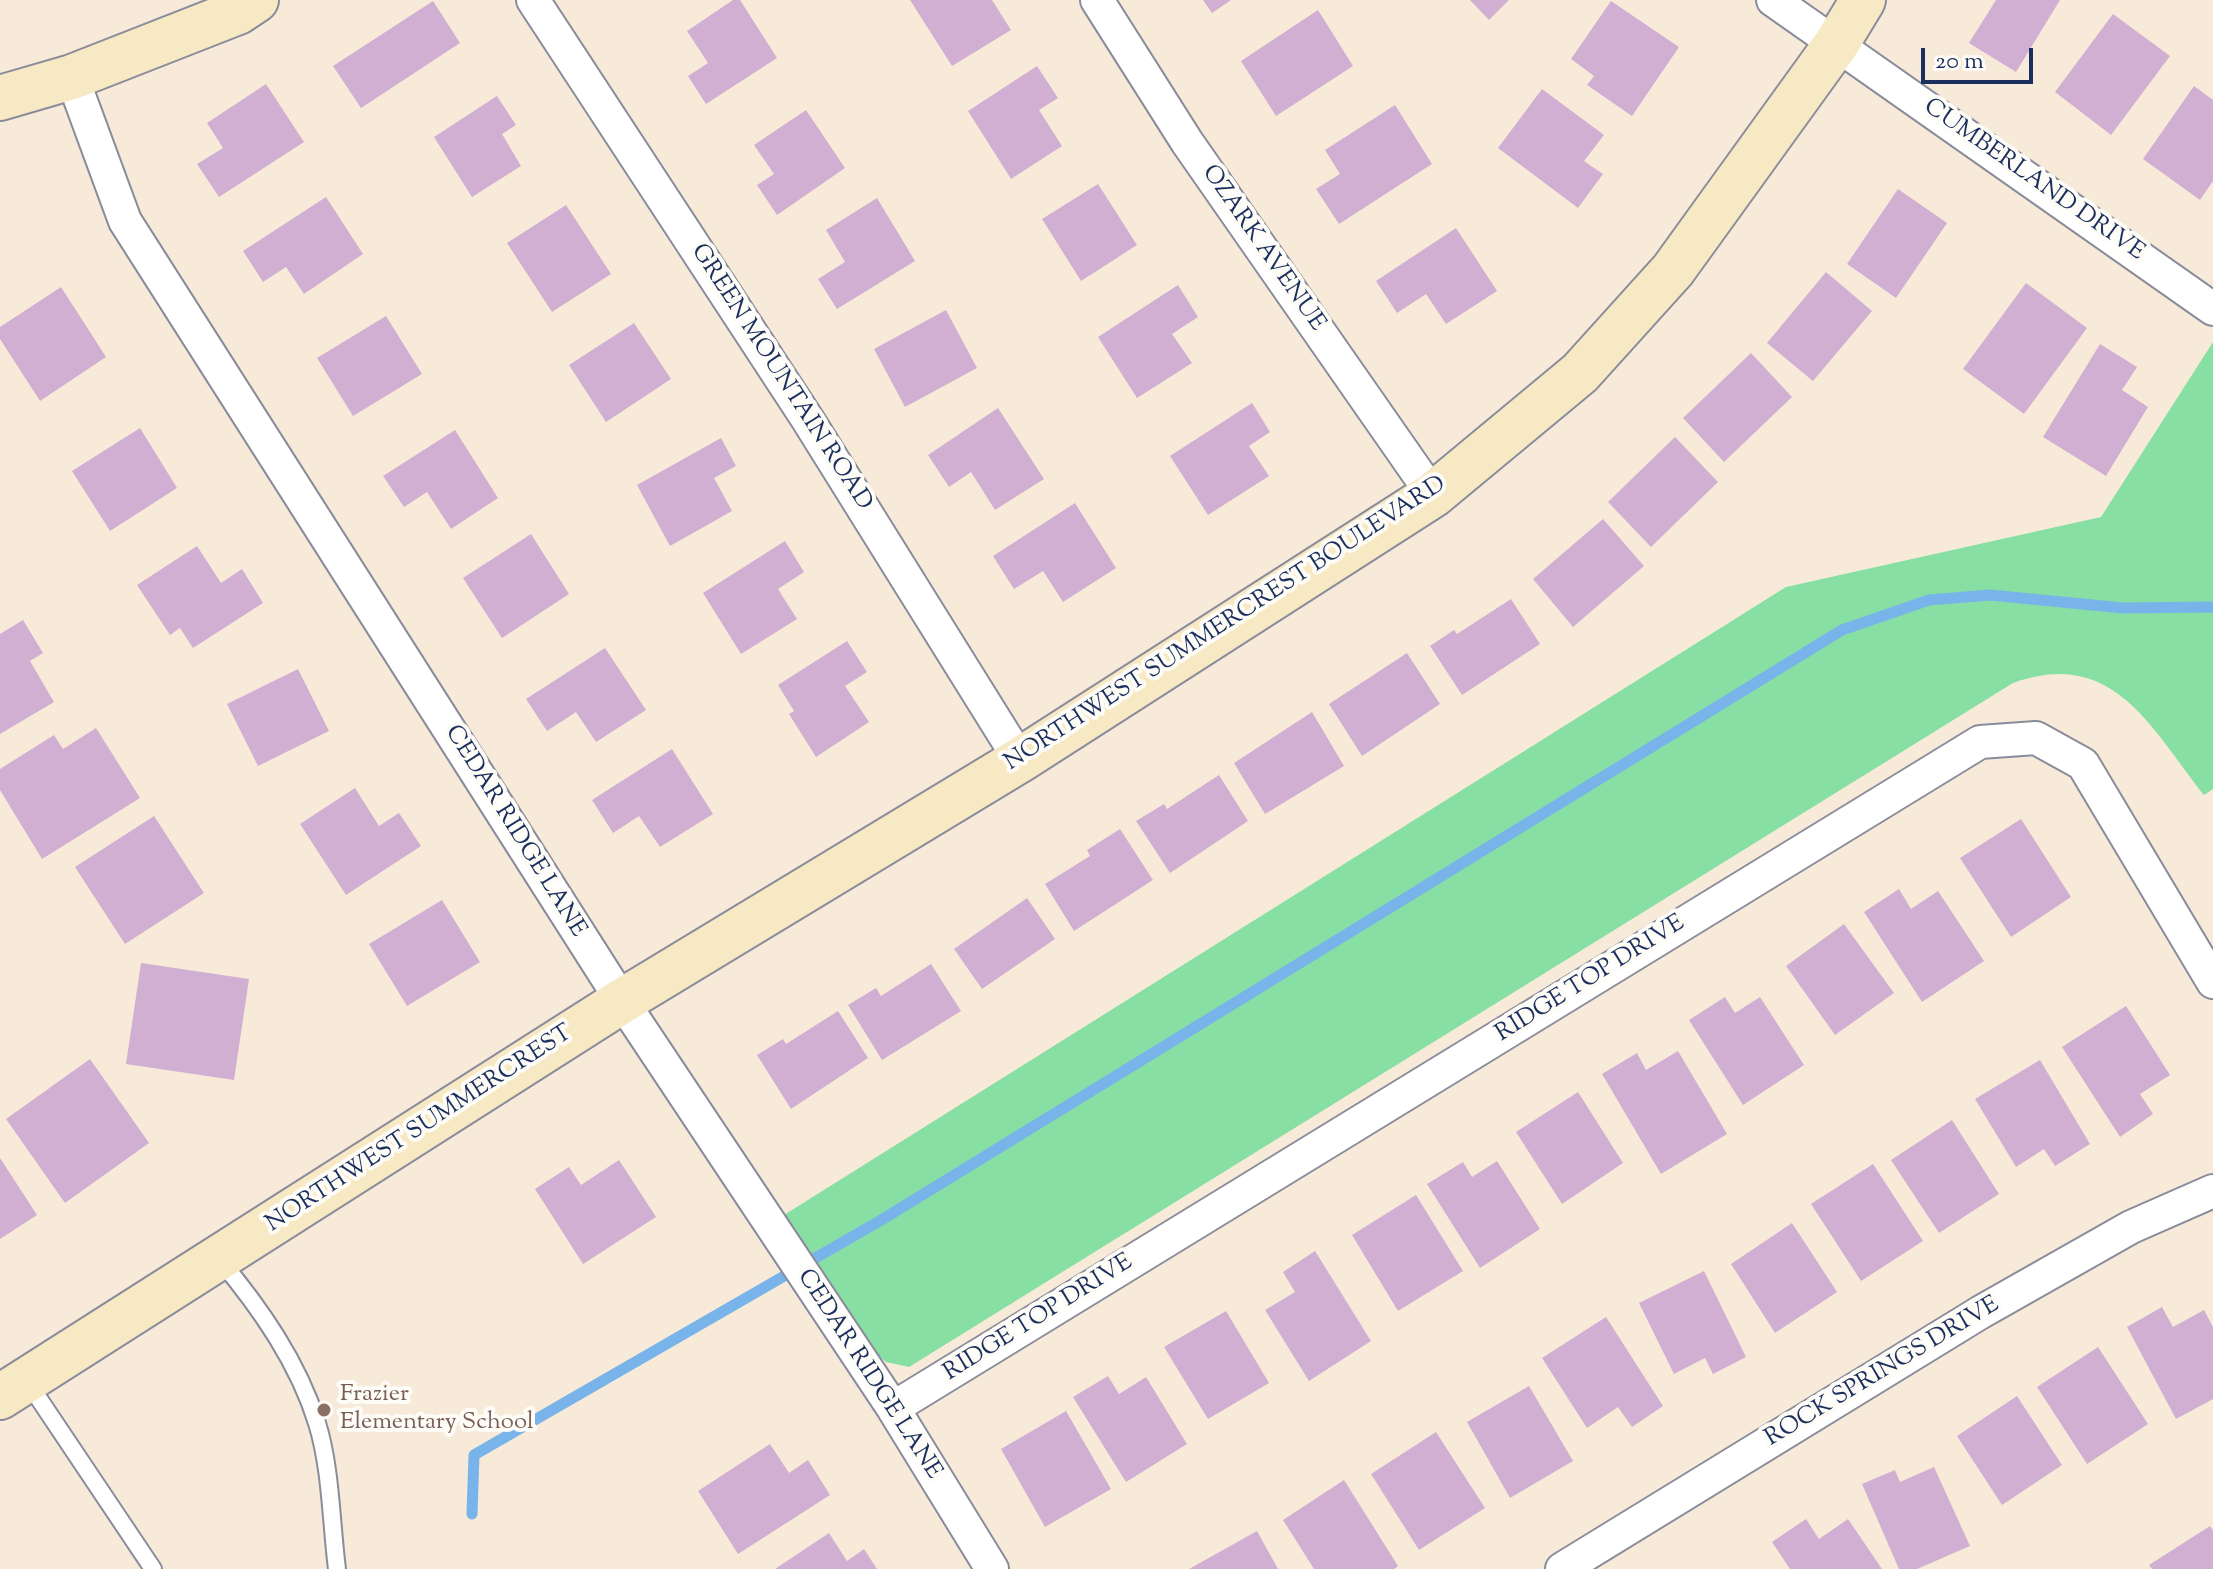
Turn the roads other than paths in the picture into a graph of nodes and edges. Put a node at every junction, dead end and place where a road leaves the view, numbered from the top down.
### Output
1 (256, 0) edge
2 (533, 0) edge
3 (1097, 0) edge
4 (1773, 0) edge
5 (1863, 0) edge
6 (1837, 43) junction
7 (72, 77) junction
8 (0, 98) edge
9 (2213, 309) edge
10 (1433, 495) junction
11 (1020, 760) junction
12 (2213, 982) edge
13 (622, 1001) junction
14 (2213, 1191) edge
15 (219, 1259) junction
16 (13, 1388) edge
17 (893, 1408) junction
18 (153, 1569) edge
19 (337, 1569) edge
20 (992, 1569) edge
21 (1562, 1569) edge

1 - 7 street
2 - 11 street, GREEN MOUNTAIN ROAD
3 - 10 street, OZARK AVENUE
4 - 6 street, CUMBERLAND DRIVE
5 - 6 street, NORTHWEST SUMMERCREST BOULEVARD
6 - 9 street, CUMBERLAND DRIVE
6 - 10 street, NORTHWEST SUMMERCREST BOULEVARD
7 - 8 street
7 - 13 street, CEDAR RIDGE LANE
10 - 11 street, NORTHWEST SUMMERCREST BOULEVARD
11 - 13 street, NORTHWEST SUMMERCREST BOULEVARD
12 - 17 street, RIDGE TOP DRIVE
13 - 15 street, NORTHWEST SUMMERCREST
13 - 17 street, CEDAR RIDGE LANE
14 - 21 street, ROCK SPRINGS DRIVE
15 - 16 street
15 - 19 lane
16 - 18 lane
17 - 20 street, CEDAR RIDGE LANE

